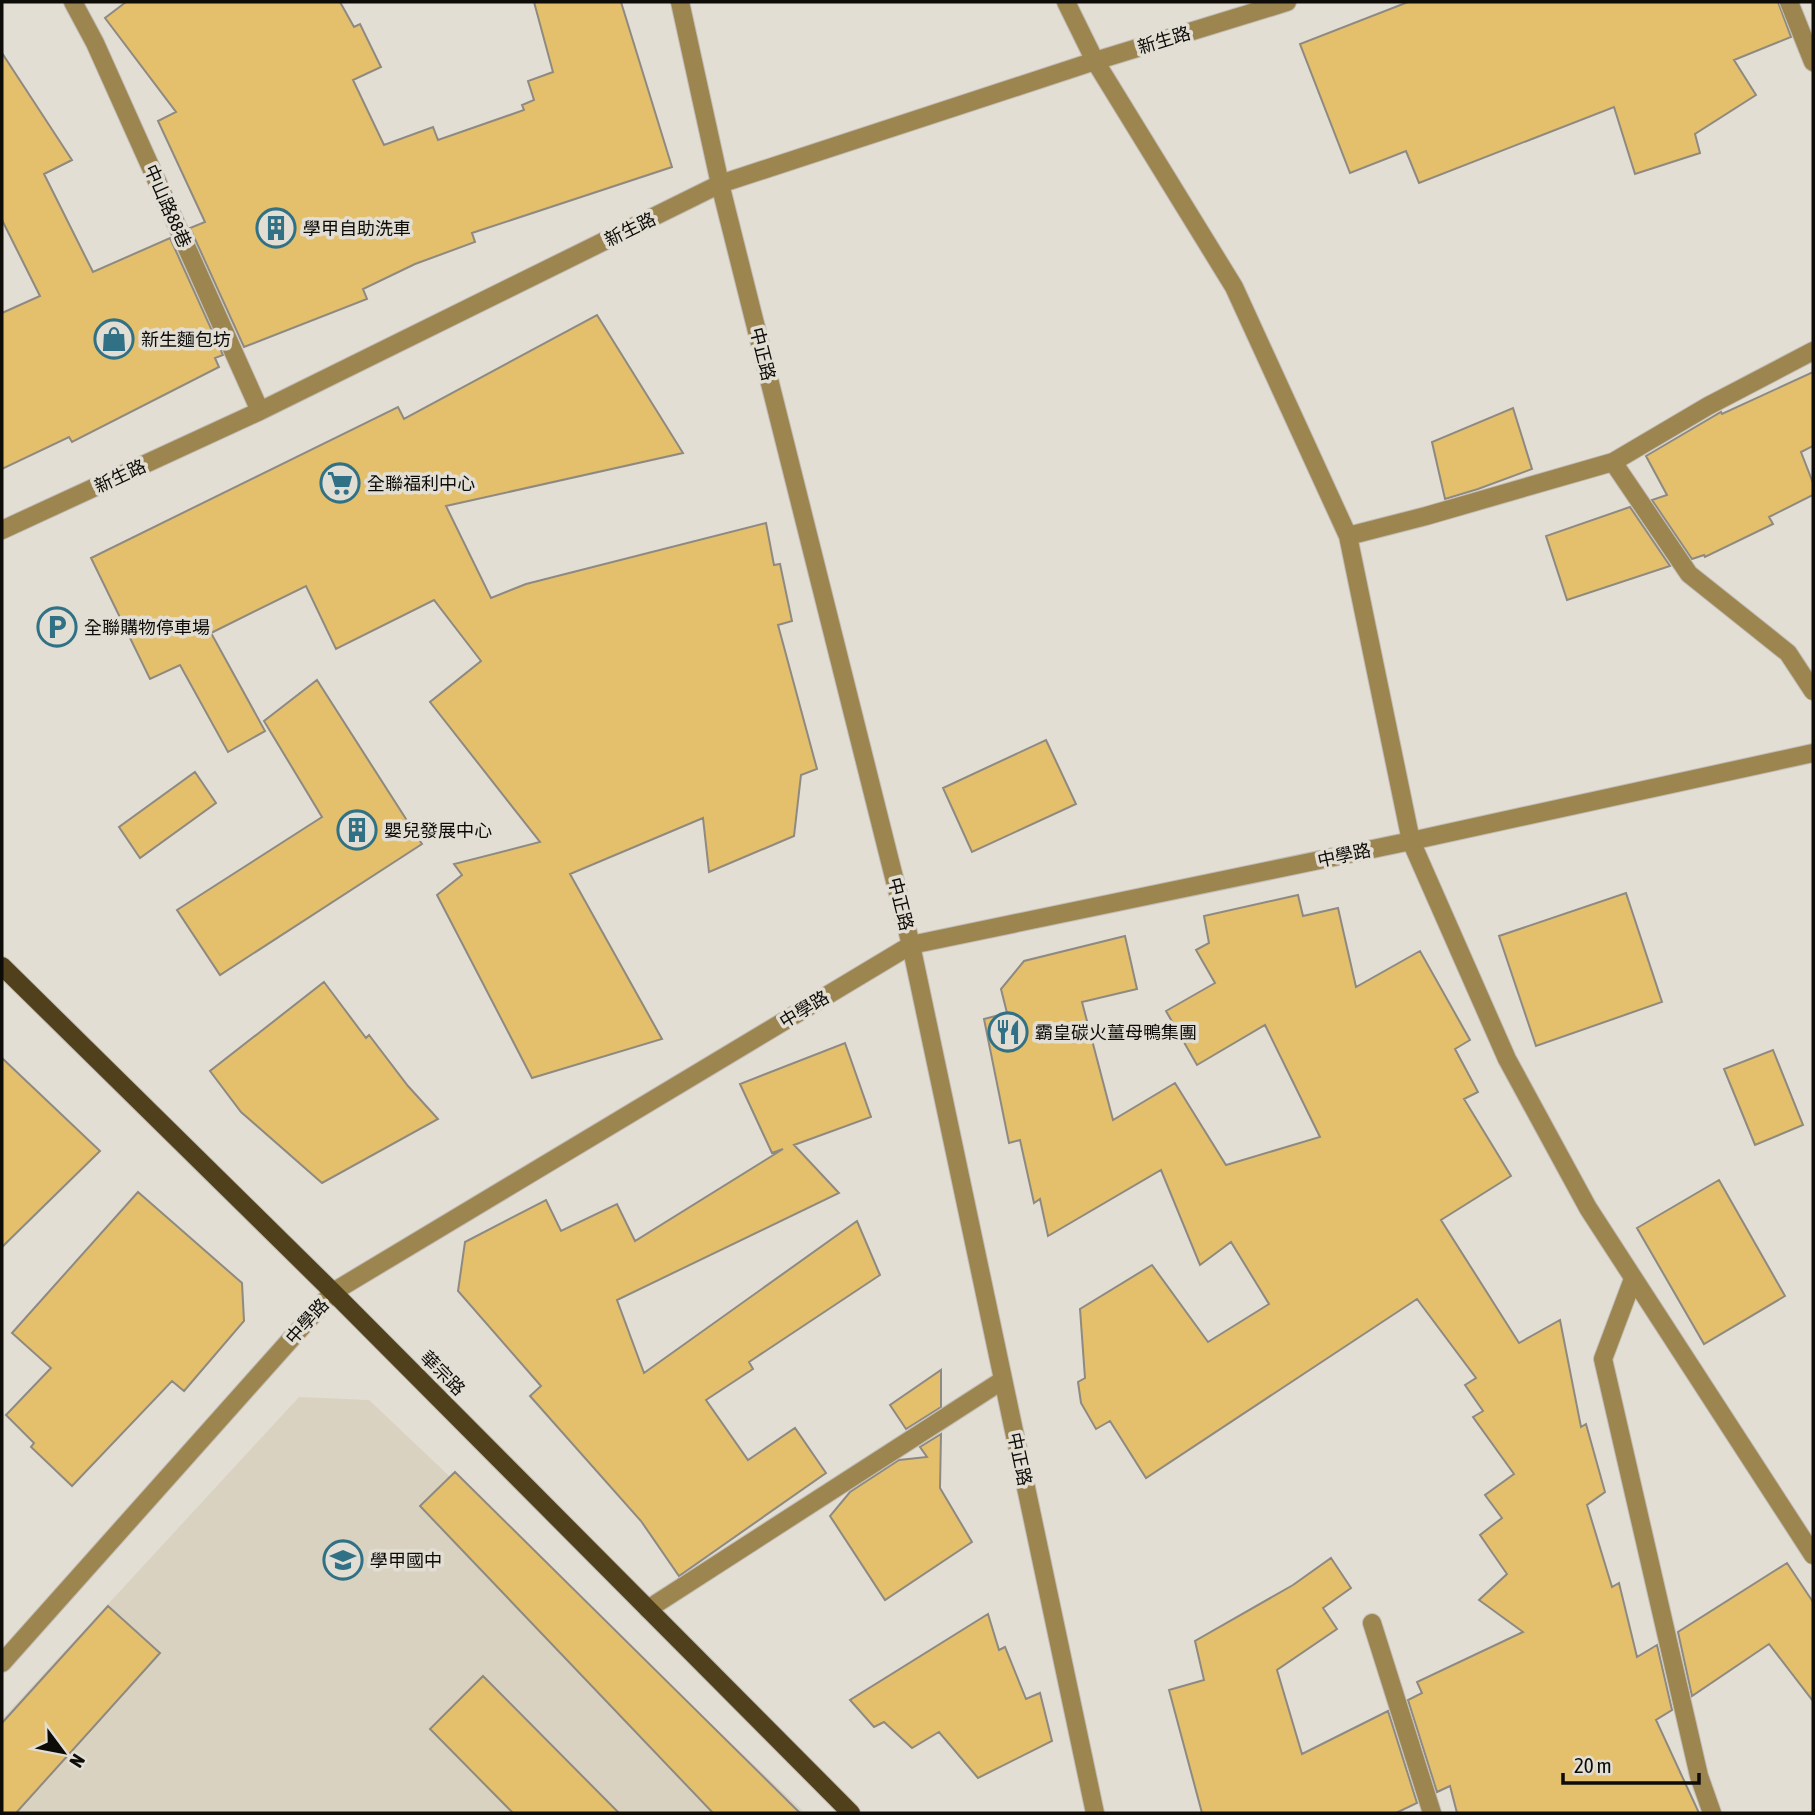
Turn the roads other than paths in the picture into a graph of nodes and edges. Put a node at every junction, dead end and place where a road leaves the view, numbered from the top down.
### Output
1 (73, 2) edge
2 (680, 2) edge
3 (1066, 2) edge
4 (1287, 2) edge
5 (1789, 2) edge
6 (1095, 61) junction
7 (1813, 62) edge
8 (720, 184) junction
9 (1813, 351) edge
10 (260, 411) junction
11 (1613, 461) junction
12 (2, 530) edge
13 (1348, 536) junction
14 (1813, 691) edge
15 (1813, 753) edge
16 (1411, 841) junction
17 (911, 945) junction
18 (2, 966) edge
19 (1633, 1279) junction
20 (333, 1292) junction
21 (1003, 1380) junction
22 (1813, 1555) edge
23 (648, 1609) junction
24 (1372, 1623) dead end
25 (2, 1663) edge
26 (851, 1813) edge
27 (1095, 1813) edge
28 (1432, 1813) edge
29 (1712, 1813) edge

1 - 10 street, 中山路88巷
2 - 8 street, 中正路
3 - 6 street
4 - 6 street, 新生路
5 - 7 street
6 - 8 street, 新生路
6 - 13 street
8 - 10 street, 新生路
8 - 17 street, 中正路
9 - 11 street
10 - 12 street, 新生路
11 - 13 street
11 - 14 street
13 - 16 street
15 - 16 street, 中學路
16 - 17 street, 中學路
16 - 19 street
17 - 20 street, 中學路
17 - 21 street, 中正路
18 - 20 main road, 華宗路
19 - 22 street
19 - 29 street
20 - 23 main road, 華宗路
20 - 25 street, 中學路
21 - 23 street
21 - 27 street, 中正路
23 - 26 main road, 華宗路
24 - 28 street

